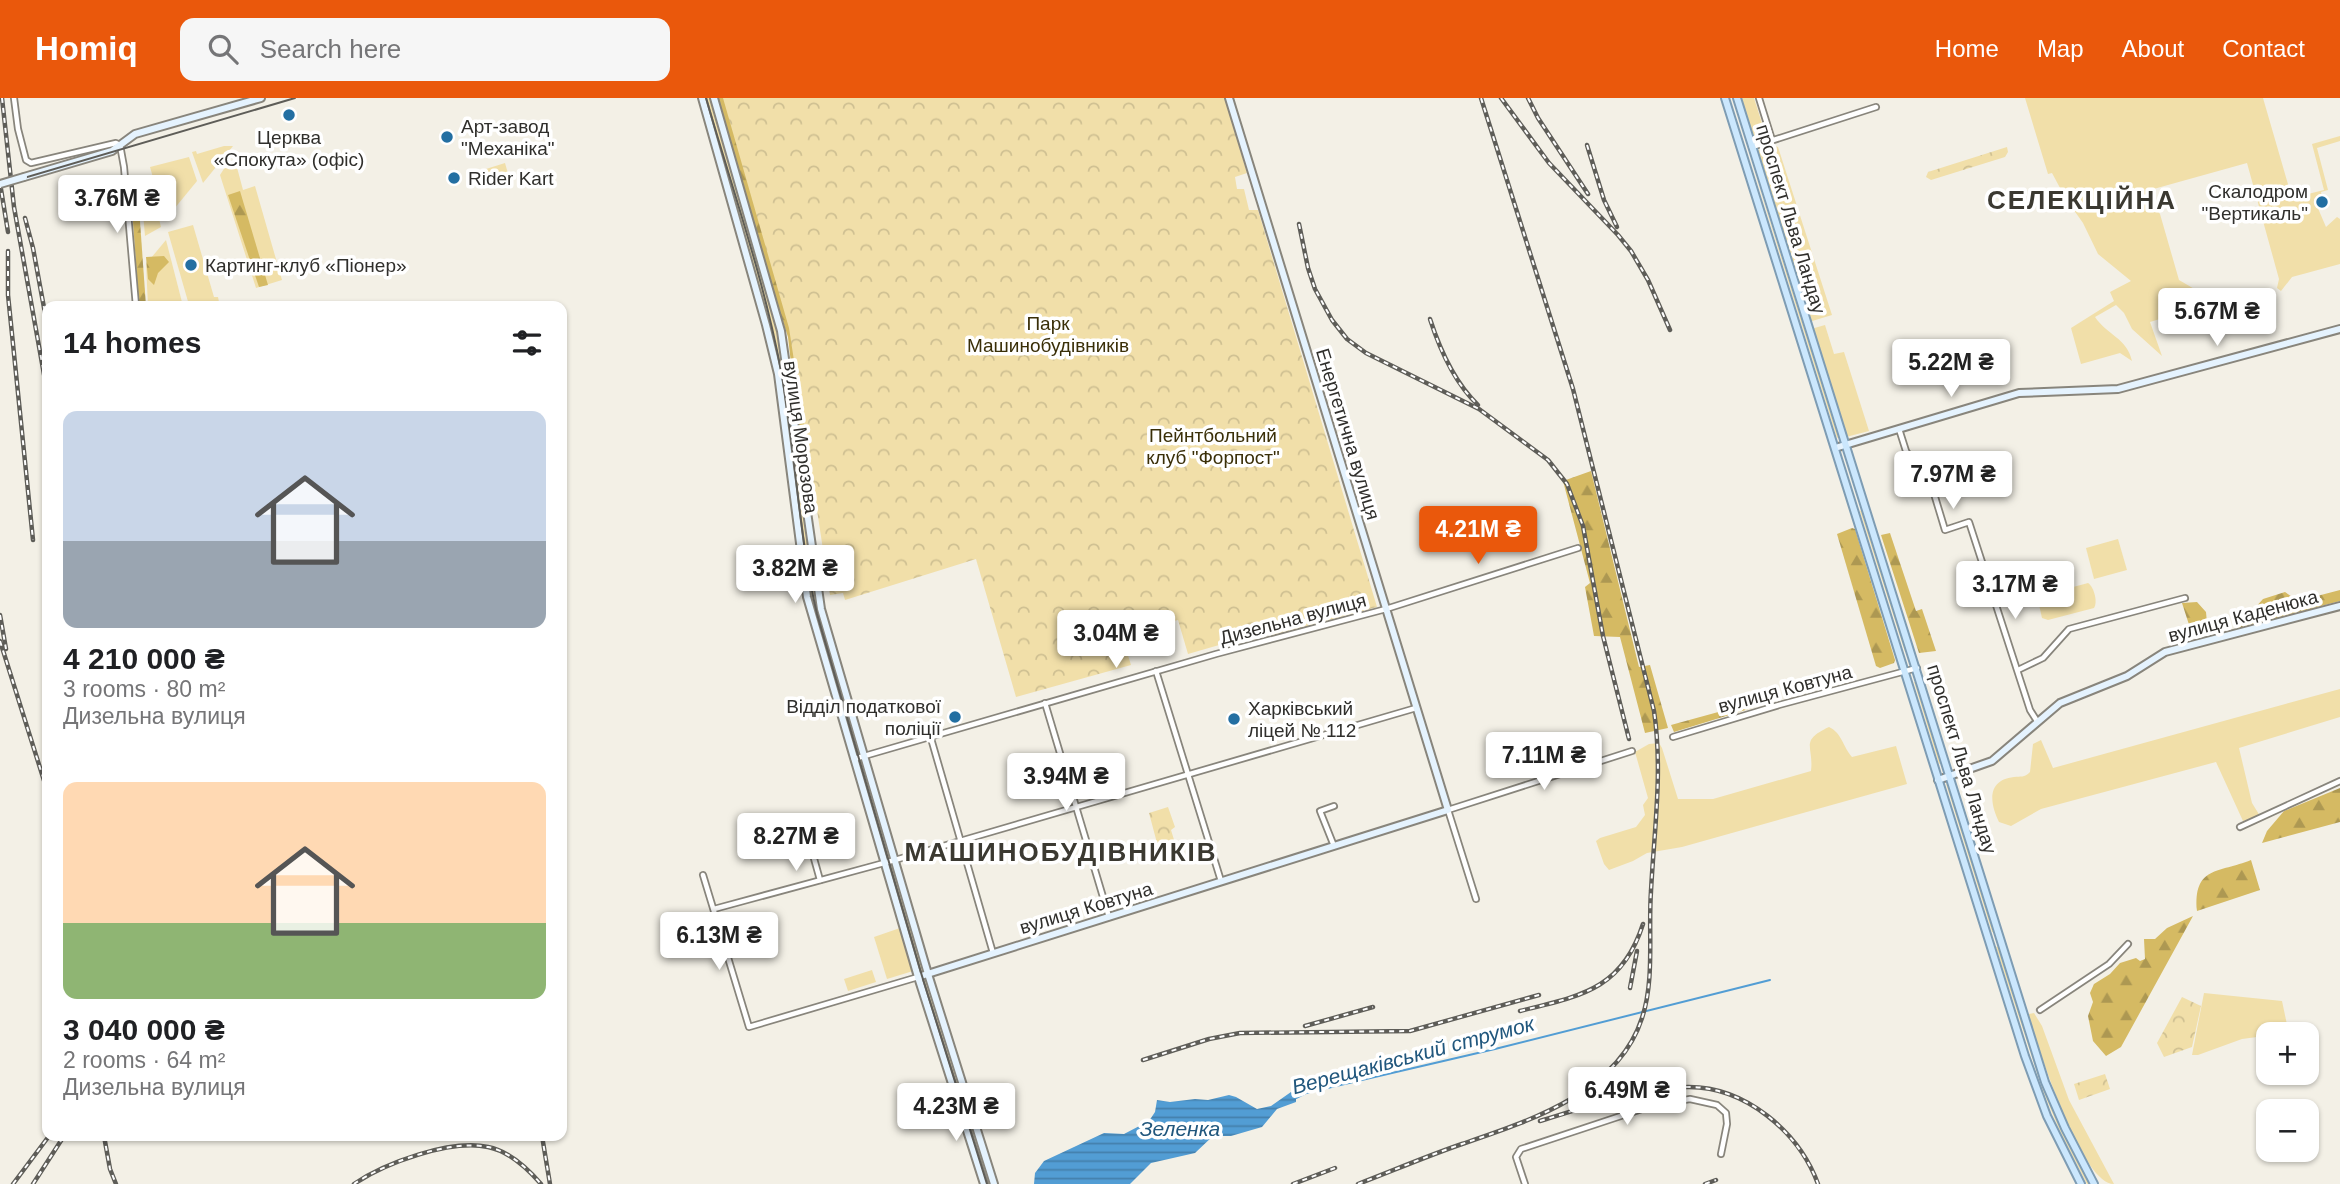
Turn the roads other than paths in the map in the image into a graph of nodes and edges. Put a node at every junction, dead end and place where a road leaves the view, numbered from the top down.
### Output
1 (14, 98) edge
2 (261, 98) edge
3 (702, 98) edge
4 (714, 98) edge
5 (1229, 98) edge
6 (1725, 98) edge
7 (1737, 98) edge
8 (1759, 98) edge
9 (1876, 107) dead end
10 (1772, 140) junction
11 (120, 145) junction
12 (1752, 146) junction
13 (1742, 150) junction
14 (0, 184) edge
15 (136, 301) edge
16 (2340, 329) edge
17 (1899, 429) junction
18 (1846, 445) junction
19 (1835, 448) junction
20 (1851, 461) junction
21 (1840, 465) junction
22 (1577, 548) dead end
23 (2185, 598) dead end
24 (2340, 606) edge
25 (1386, 609) junction
26 (1917, 668) junction
27 (2018, 670) junction
28 (1156, 671) junction
29 (1905, 672) junction
30 (1045, 703) junction
31 (1416, 708) junction
32 (2037, 721) junction
33 (930, 735) junction
34 (1673, 737) dead end
35 (1632, 751) dead end
36 (865, 755) junction
37 (854, 759) junction
38 (1188, 774) junction
39 (1950, 777) junction
40 (1938, 780) junction
41 (2340, 781) edge
42 (1078, 806) junction
43 (1334, 806) dead end
44 (1448, 810) junction
45 (2240, 827) dead end
46 (808, 837) dead end
47 (961, 840) junction
48 (1334, 846) junction
49 (895, 860) junction
50 (885, 862) junction
51 (703, 875) dead end
52 (820, 880) junction
53 (1222, 882) junction
54 (1476, 899) dead end
55 (715, 909) junction
56 (1109, 916) junction
57 (2000, 937) junction
58 (1989, 941) junction
59 (2128, 944) dead end
60 (993, 953) junction
61 (928, 974) junction
62 (918, 977) junction
63 (2040, 1010) dead end
64 (1721, 1154) dead end
65 (984, 1184) edge
66 (993, 1184) edge
67 (1525, 1184) edge
68 (2081, 1184) edge
69 (2094, 1184) edge

1 - 11 street
2 - 11 main road
3 - 37 main road, вулиця Морозова
4 - 36 main road, вулиця Морозова
5 - 25 main road, Енергетична вулиця
6 - 13 main road, проспект Льва Ландау
7 - 12 main road, проспект Льва Ландау
8 - 10 street
9 - 10 street
10 - 12 street
11 - 14 main road, bridge
11 - 15 street
12 - 13 main road
12 - 18 main road, проспект Льва Ландау
13 - 19 main road, проспект Льва Ландау
16 - 17 main road
17 - 18 main road
17 - 27 street
18 - 19 main road
18 - 20 main road, проспект Льва Ландау
19 - 21 main road, проспект Льва Ландау
20 - 21 main road
20 - 26 main road, проспект Льва Ландау
21 - 29 main road, проспект Льва Ландау
22 - 25 street, Дизельна вулиця
23 - 27 street
24 - 32 main road, вулиця Каденюка
25 - 28 street, Дизельна вулиця
25 - 31 main road, Енергетична вулиця
26 - 29 street, вулиця Ковтуна
26 - 39 main road, проспект Льва Ландау
27 - 32 street
28 - 30 street, Дизельна вулиця
28 - 38 street
29 - 34 street, вулиця Ковтуна
29 - 40 main road, проспект Льва Ландау
30 - 33 street, Дизельна вулиця
30 - 42 street
31 - 38 street
31 - 44 main road, Енергетична вулиця
32 - 39 main road, вулиця Каденюка
33 - 36 street, Дизельна вулиця
33 - 47 street
35 - 44 street, вулиця Ковтуна
36 - 37 street, Дизельна вулиця
36 - 49 main road, вулиця Морозова
37 - 50 main road, вулиця Морозова
38 - 42 street
38 - 53 street
39 - 40 main road, вулиця Каденюка
39 - 57 main road, проспект Льва Ландау
40 - 58 main road, проспект Льва Ландау
41 - 45 street
42 - 47 street
42 - 56 street
43 - 48 street
44 - 48 main road, вулиця Ковтуна
44 - 54 street, Енергетична вулиця
46 - 52 street
47 - 49 street
47 - 60 street
48 - 53 main road, вулиця Ковтуна
49 - 50 street
49 - 61 main road, вулиця Морозова
50 - 52 street
50 - 62 main road, вулиця Морозова
51 - 55 street
52 - 55 street
53 - 56 main road, вулиця Ковтуна
55 - 62 street, вулиця Ковтуна
56 - 60 main road, вулиця Ковтуна
57 - 58 main road
57 - 69 main road, проспект Льва Ландау
58 - 68 main road, проспект Льва Ландау
59 - 63 street
60 - 61 main road, вулиця Ковтуна
61 - 62 main road, вулиця Ковтуна
61 - 66 main road, вулиця Морозова
62 - 65 main road, вулиця Морозова
64 - 67 street

